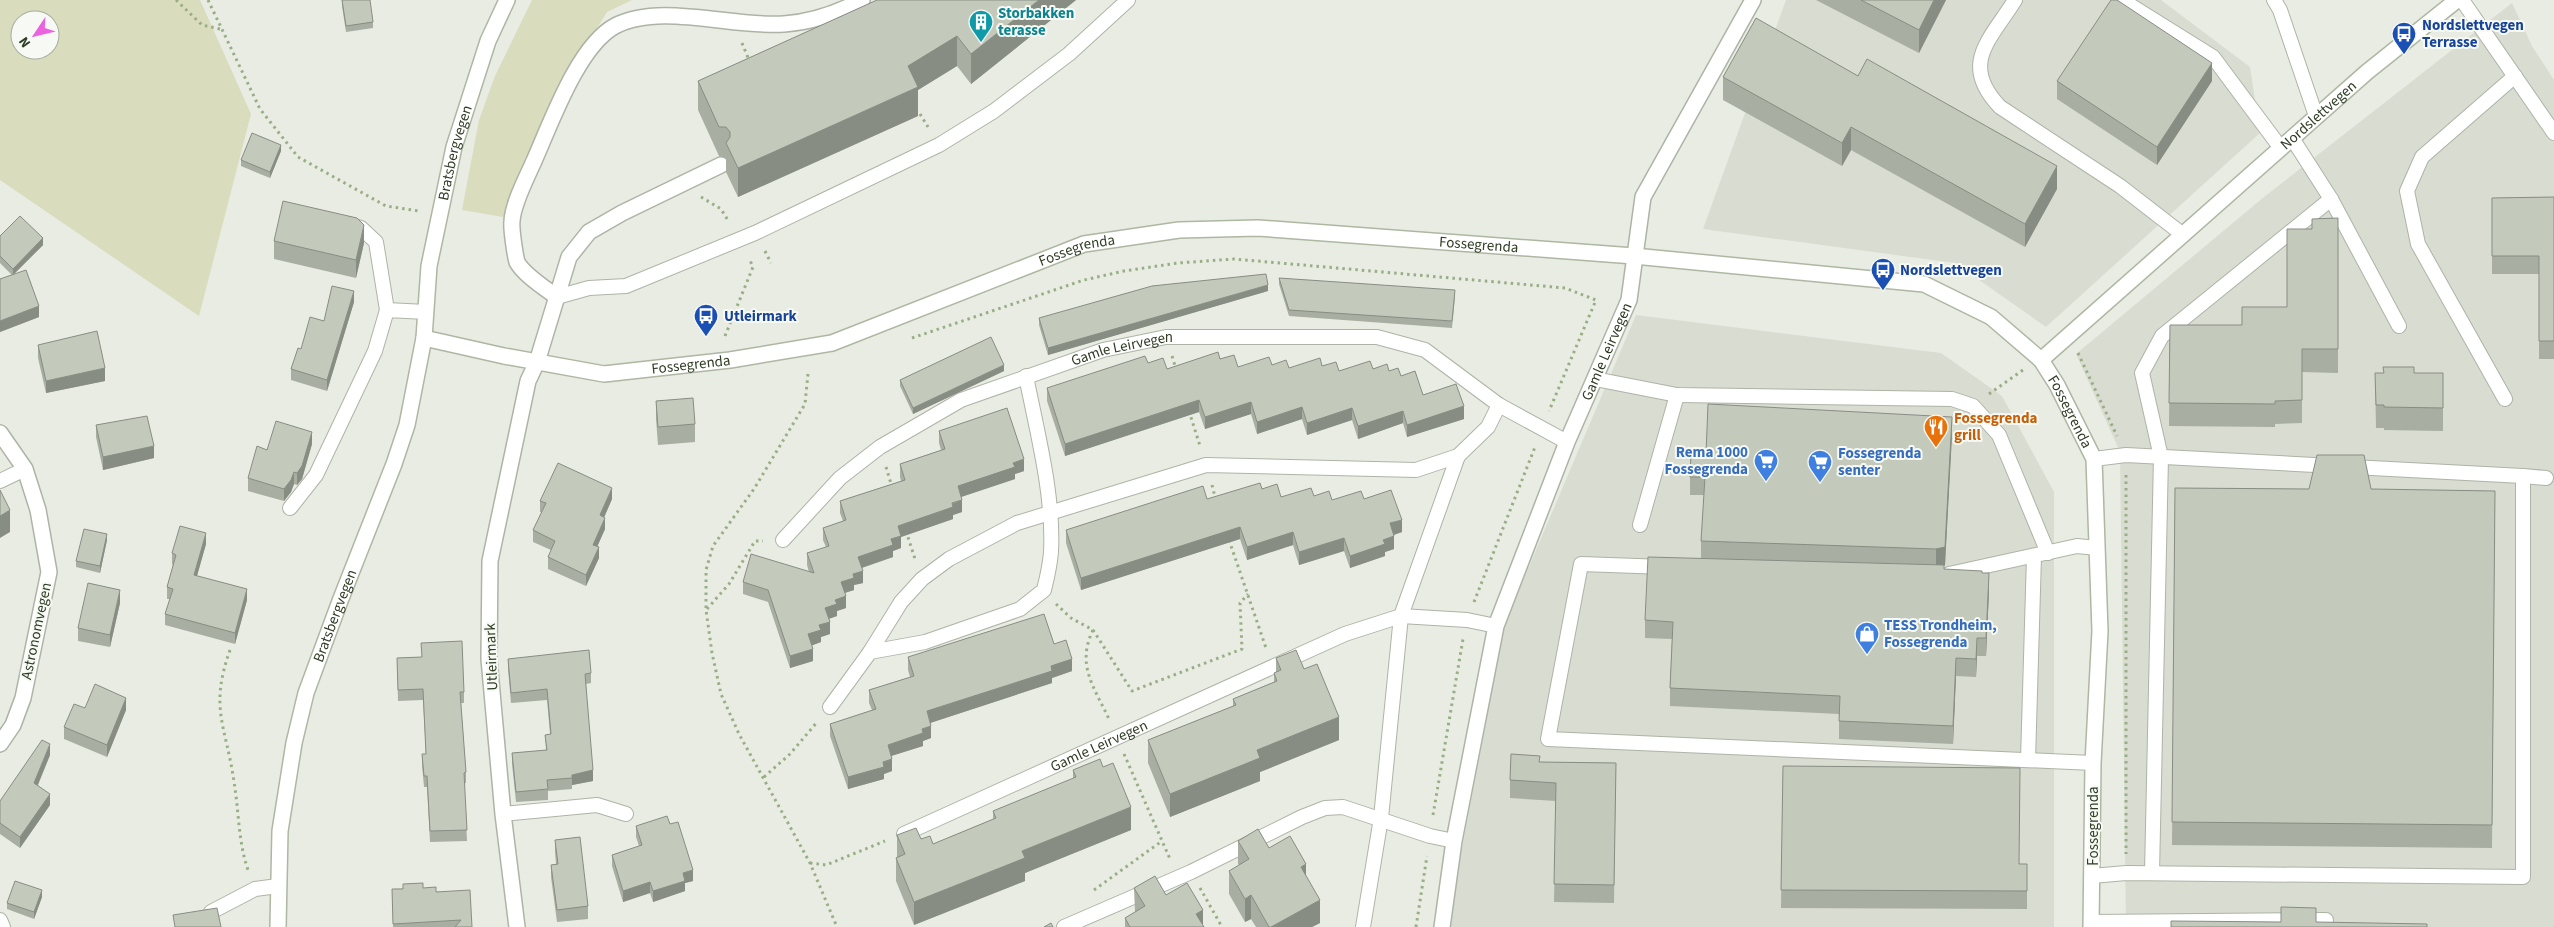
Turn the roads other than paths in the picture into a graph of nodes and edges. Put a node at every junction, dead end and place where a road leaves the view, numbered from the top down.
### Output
1 (507, 0) edge
2 (862, 0) edge
3 (1128, 0) edge
4 (1753, 0) edge
5 (2015, 0) edge
6 (2274, 0) edge
7 (2457, 0) edge
8 (2462, 0) edge
9 (2125, 2) dead end
10 (2515, 76) junction
11 (2316, 116) junction
12 (2554, 133) edge
13 (2286, 142) junction
14 (721, 165) dead end
15 (2331, 199) junction
16 (335, 221) edge
17 (2182, 234) junction
18 (1634, 256) junction
19 (557, 297) junction
20 (387, 310) junction
21 (426, 312) junction
22 (2399, 326) dead end
23 (424, 338) junction
24 (2041, 360) junction
25 (537, 362) junction
26 (1026, 376) junction
27 (1595, 378) junction
28 (1676, 395) junction
29 (2505, 399) dead end
30 (1499, 405) junction
31 (0, 433) edge
32 (1568, 442) junction
33 (1458, 456) junction
34 (2161, 457) junction
35 (2094, 459) junction
36 (25, 469) junction
37 (2522, 476) junction
38 (2546, 478) dead end
39 (0, 481) edge
40 (290, 508) dead end
41 (1049, 514) junction
42 (1640, 525) dead end
43 (783, 540) road end
44 (2097, 548) junction
45 (2041, 555) junction
46 (1680, 568) edge
47 (1937, 576) edge
48 (1401, 616) junction
49 (1496, 626) junction
50 (870, 652) junction
51 (830, 707) road end
52 (0, 744) edge
53 (2028, 760) junction
54 (2093, 764) junction
55 (503, 814) junction
56 (626, 814) dead end
57 (1381, 818) junction
58 (904, 834) edge
59 (1454, 841) junction
60 (2152, 873) junction
61 (2092, 876) junction
62 (278, 886) junction
63 (211, 912) edge
64 (0, 920) edge
65 (2326, 920) edge
66 (2091, 925) edge
67 (3, 927) edge
68 (278, 927) edge
69 (517, 927) edge
70 (1064, 927) edge
71 (1363, 927) edge
72 (1442, 927) edge

1 - 21 street, Bratsbergvegen
2 - 19 street
3 - 19 lane
4 - 18 street
5 - 17 lane
6 - 11 lane
7 - 11 street, Nordslettvegen
8 - 10 lane
9 - 13 lane
10 - 12 lane
10 - 29 lane
11 - 13 street, Nordslettvegen
13 - 15 lane
13 - 17 street, Nordslettvegen
14 - 19 street
15 - 22 lane
15 - 34 lane
16 - 20 lane
17 - 24 street, Nordslettvegen
18 - 24 street, Fossegrenda
18 - 25 street, Fossegrenda
18 - 27 street, Gamle Leirvegen
19 - 25 street
20 - 21 lane
20 - 40 lane
21 - 23 street, Bratsbergvegen
23 - 25 street, Fossegrenda
23 - 62 street, Bratsbergvegen
24 - 35 street, Fossegrenda
25 - 55 street, Utleirmark
26 - 30 lane, Gamle Leirvegen
26 - 41 lane
26 - 43 lane, Gamle Leirvegen
27 - 28 lane
27 - 32 street, Gamle Leirvegen
28 - 42 lane
28 - 45 lane
30 - 32 lane, Gamle Leirvegen
30 - 33 lane
31 - 36 street, Astronomvegen
32 - 49 street, Gamle Leirvegen
33 - 41 lane
33 - 48 lane
34 - 35 lane
34 - 37 lane
34 - 60 lane
35 - 44 street, Fossegrenda
36 - 39 lane
36 - 52 street, Astronomvegen
37 - 38 lane
37 - 60 lane
41 - 50 lane
41 - 50 lane
44 - 45 lane
44 - 54 street, Fossegrenda
45 - 47 lane
45 - 53 lane
46 - 53 lane
48 - 49 lane, Gamle Leirvegen
48 - 57 lane
48 - 58 lane, Gamle Leirvegen
49 - 59 street, Gamle Leirvegen
50 - 51 lane
53 - 54 lane
54 - 61 street, Fossegrenda
55 - 56 lane
55 - 69 street, Utleirmark
57 - 59 lane
57 - 70 lane
57 - 71 lane
59 - 72 street, Gamle Leirvegen
60 - 61 lane
61 - 66 street, Fossegrenda
62 - 63 lane
62 - 68 street, Bratsbergvegen
64 - 67 lane
65 - 66 lane

